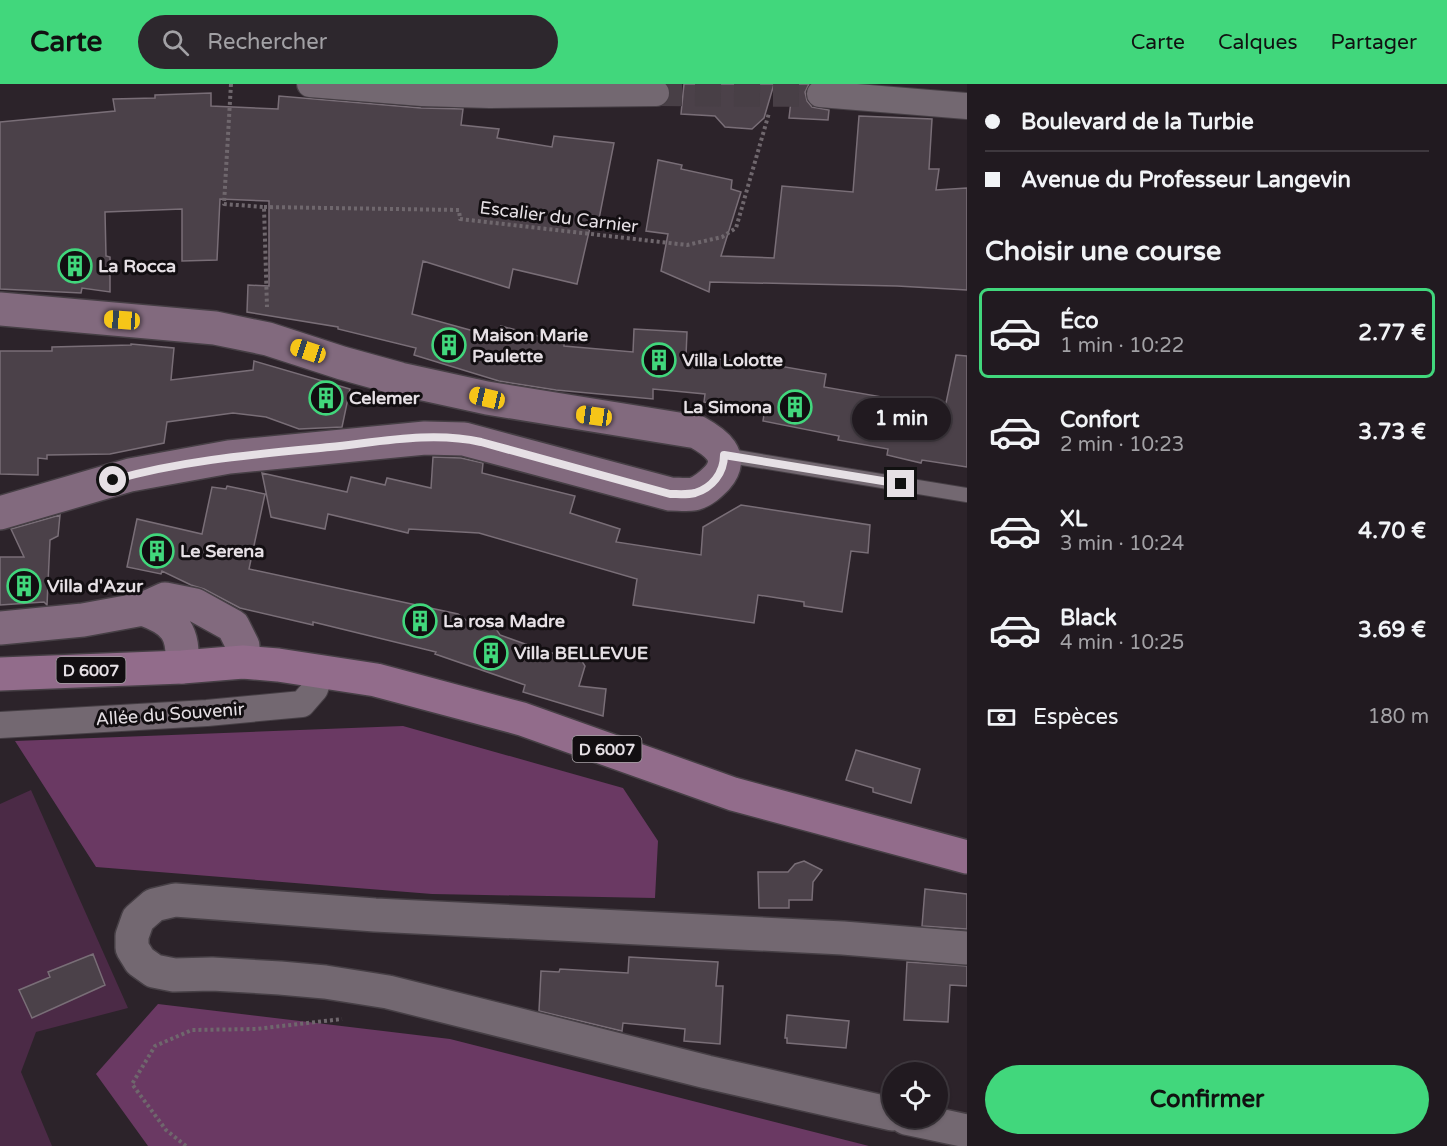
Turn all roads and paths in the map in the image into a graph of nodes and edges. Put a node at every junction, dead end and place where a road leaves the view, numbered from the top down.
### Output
1 (231, 84) edge
2 (310, 84) edge
3 (656, 93) tunnel mouth
4 (820, 94) tunnel mouth
5 (967, 106) edge
6 (769, 113) dead end
7 (264, 207) junction
8 (0, 309) edge
9 (268, 339) junction
10 (724, 455) junction
11 (967, 495) edge
12 (0, 513) edge
13 (143, 609) junction
14 (0, 628) edge
15 (243, 662) junction
16 (182, 667) junction
17 (321, 671) junction
18 (0, 674) edge
19 (0, 725) edge
20 (967, 857) edge
21 (967, 948) edge
22 (346, 1018) dead end
23 (882, 1112) edge
24 (948, 1127) edge
25 (967, 1131) edge
26 (186, 1146) edge

1 - 7 path
2 - 3 street
4 - 5 street
6 - 7 path, Escalier du Carnier
7 - 9 path
8 - 9 main road
9 - 10 main road
10 - 11 lane
10 - 12 main road
13 - 14 main road
13 - 15 main road
13 - 16 main road
15 - 16 main road, D 6007
15 - 17 main road, D 6007
16 - 18 main road, D 6007
17 - 19 street, Allée du Souvenir
17 - 20 main road, D 6007
21 - 23 street
22 - 26 path
24 - 25 street

